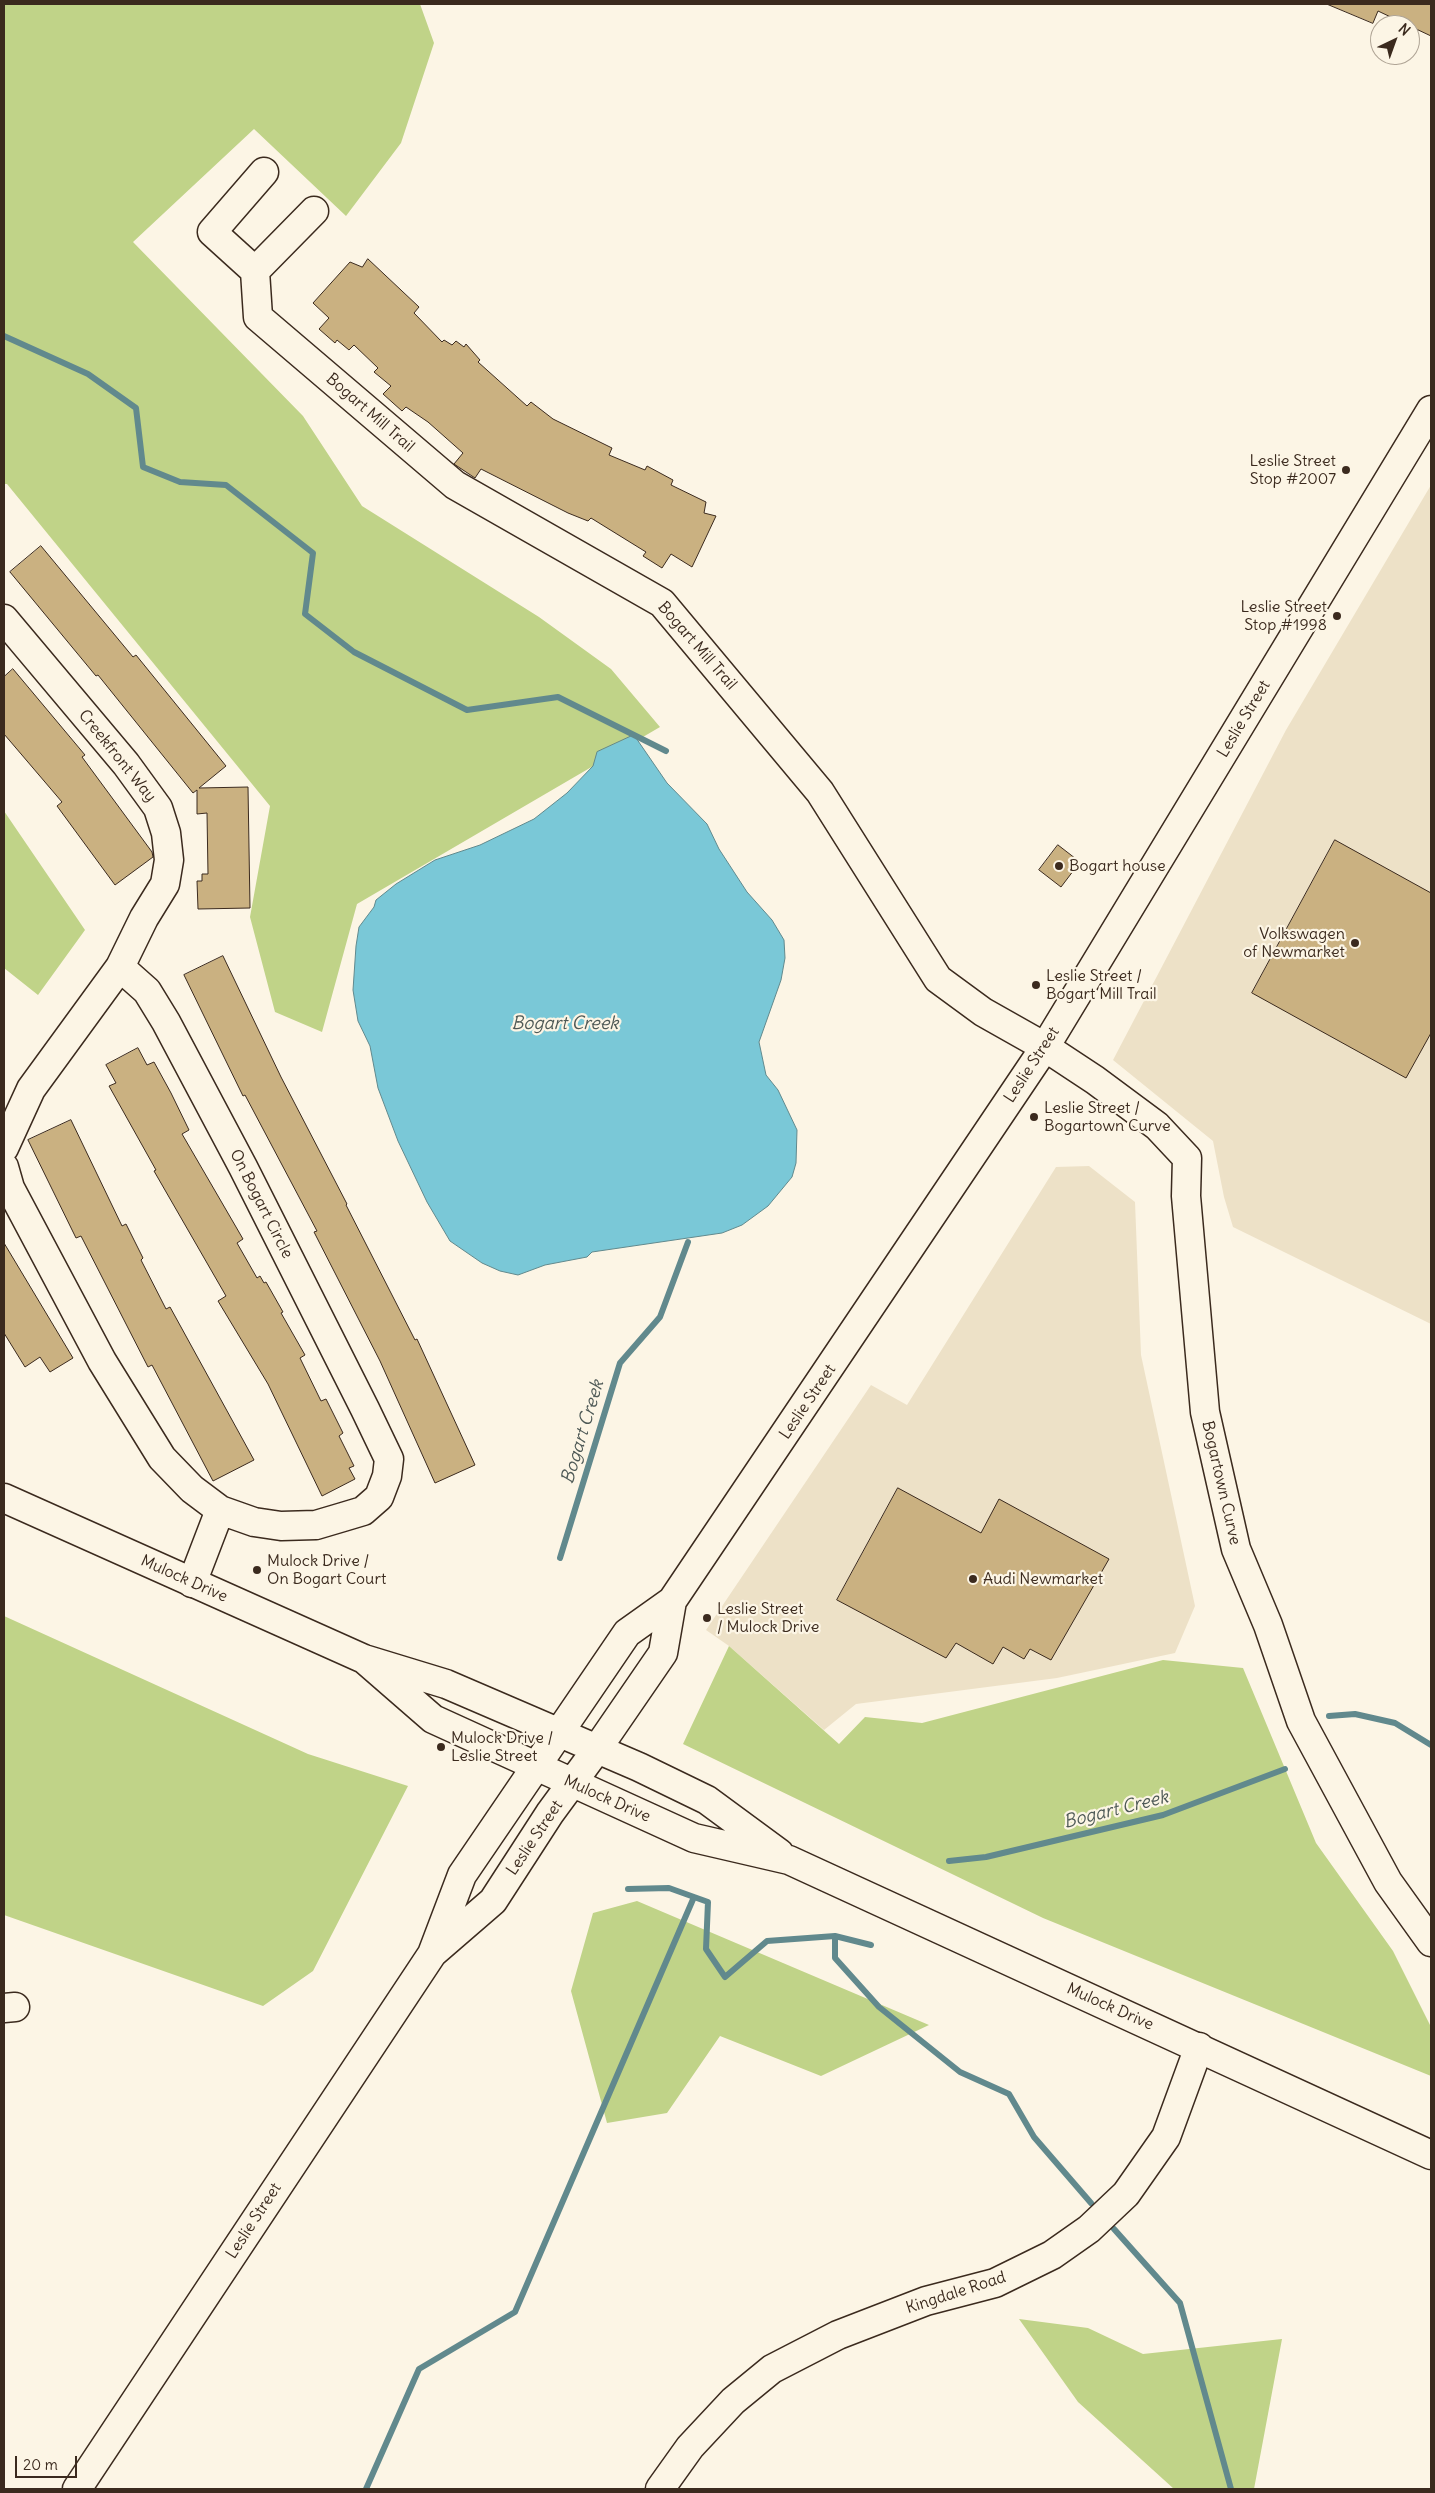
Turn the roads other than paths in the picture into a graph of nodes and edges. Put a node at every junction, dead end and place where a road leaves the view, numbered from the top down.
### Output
1 (264, 172) dead end
2 (314, 211) dead end
3 (255, 271) junction
4 (1431, 410) edge
5 (4, 619) edge
6 (120, 967) junction
7 (1045, 1046) junction
8 (4, 1148) edge
9 (4, 1167) edge
10 (4, 1498) edge
11 (220, 1510) junction
12 (192, 1583) junction
13 (672, 1601) junction
14 (364, 1659) junction
15 (560, 1734) junction
16 (597, 1749) junction
17 (536, 1767) junction
18 (573, 1783) junction
19 (789, 1860) junction
20 (1431, 1942) edge
21 (432, 1954) junction
22 (1199, 2047) junction
23 (1431, 2155) edge
24 (77, 2489) edge
25 (660, 2489) edge

1 - 3 main road
2 - 3 main road
3 - 7 main road, Bogart Mill Trail
4 - 7 main road, Leslie Street
5 - 6 main road, Creekfront Way
6 - 8 main road
6 - 11 main road, On Bogart Circle
7 - 13 main road, Leslie Street
7 - 20 main road, Bogartown Curve
9 - 11 main road, On Bogart Circle
10 - 12 main road, Mulock Drive
11 - 12 main road
12 - 14 main road, Mulock Drive
13 - 15 main road, Leslie Street
13 - 16 main road, Leslie Street
14 - 15 main road, Mulock Drive
14 - 17 main road, Mulock Drive
15 - 16 main road, Mulock Drive
15 - 17 main road, Leslie Street
16 - 18 main road, Leslie Street
16 - 19 main road, Mulock Drive
17 - 18 main road, Mulock Drive
17 - 21 main road, Leslie Street
18 - 19 main road, Mulock Drive
18 - 21 main road, Leslie Street
19 - 22 main road, Mulock Drive
21 - 24 main road, Leslie Street
22 - 23 main road, Mulock Drive
22 - 25 main road, Kingdale Road

